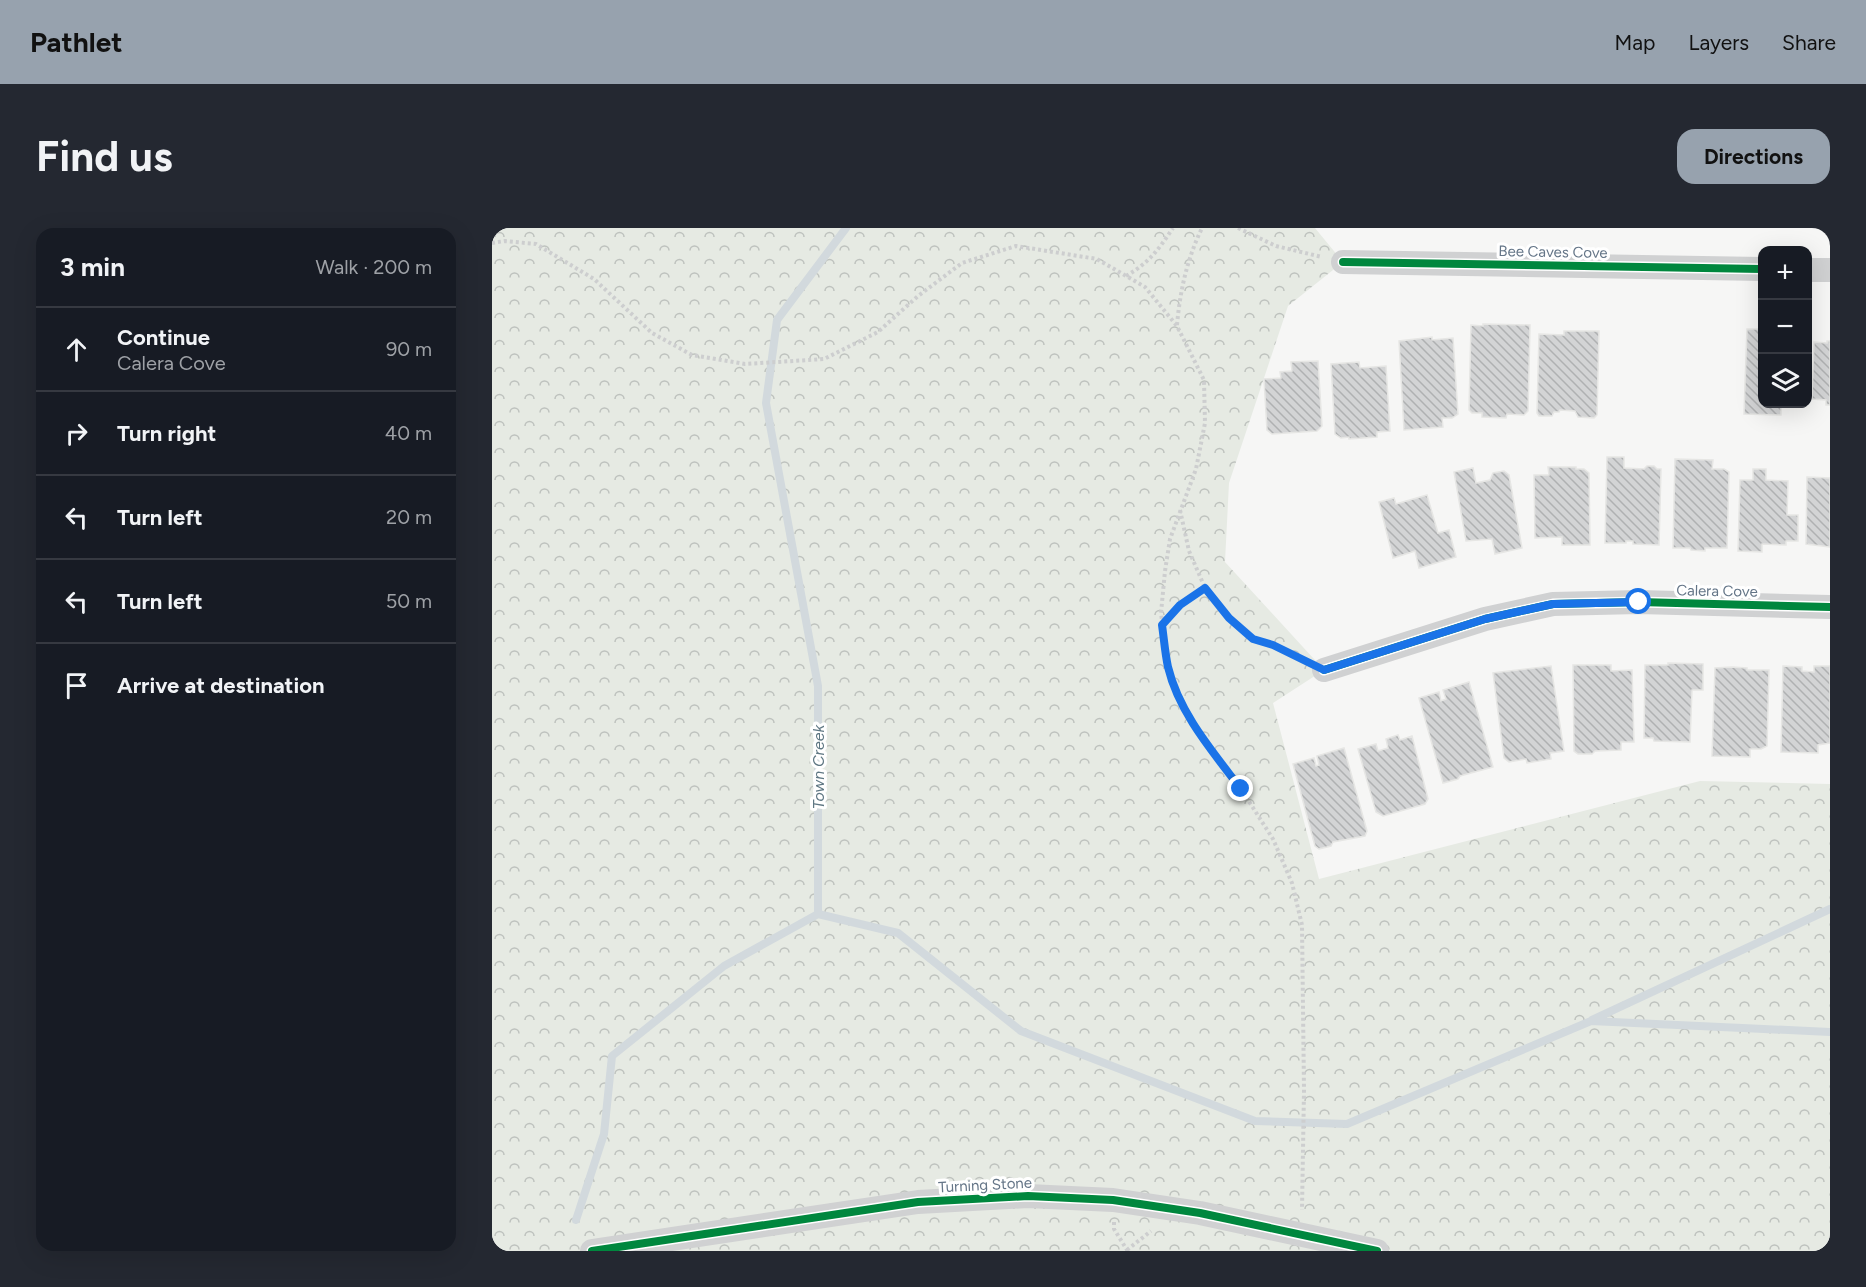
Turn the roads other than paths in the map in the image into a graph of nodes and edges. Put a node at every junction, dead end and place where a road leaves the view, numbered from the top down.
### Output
1 (1343, 261) road end
2 (1758, 269) edge
3 (1812, 270) edge
4 (1830, 270) edge
5 (1830, 607) edge
6 (1324, 670) road end
7 (592, 1251) edge
8 (1377, 1251) edge

1 - 2 street, Bee Caves Cove
3 - 4 street
5 - 6 street, Calera Cove
7 - 8 street, Turning Stone

